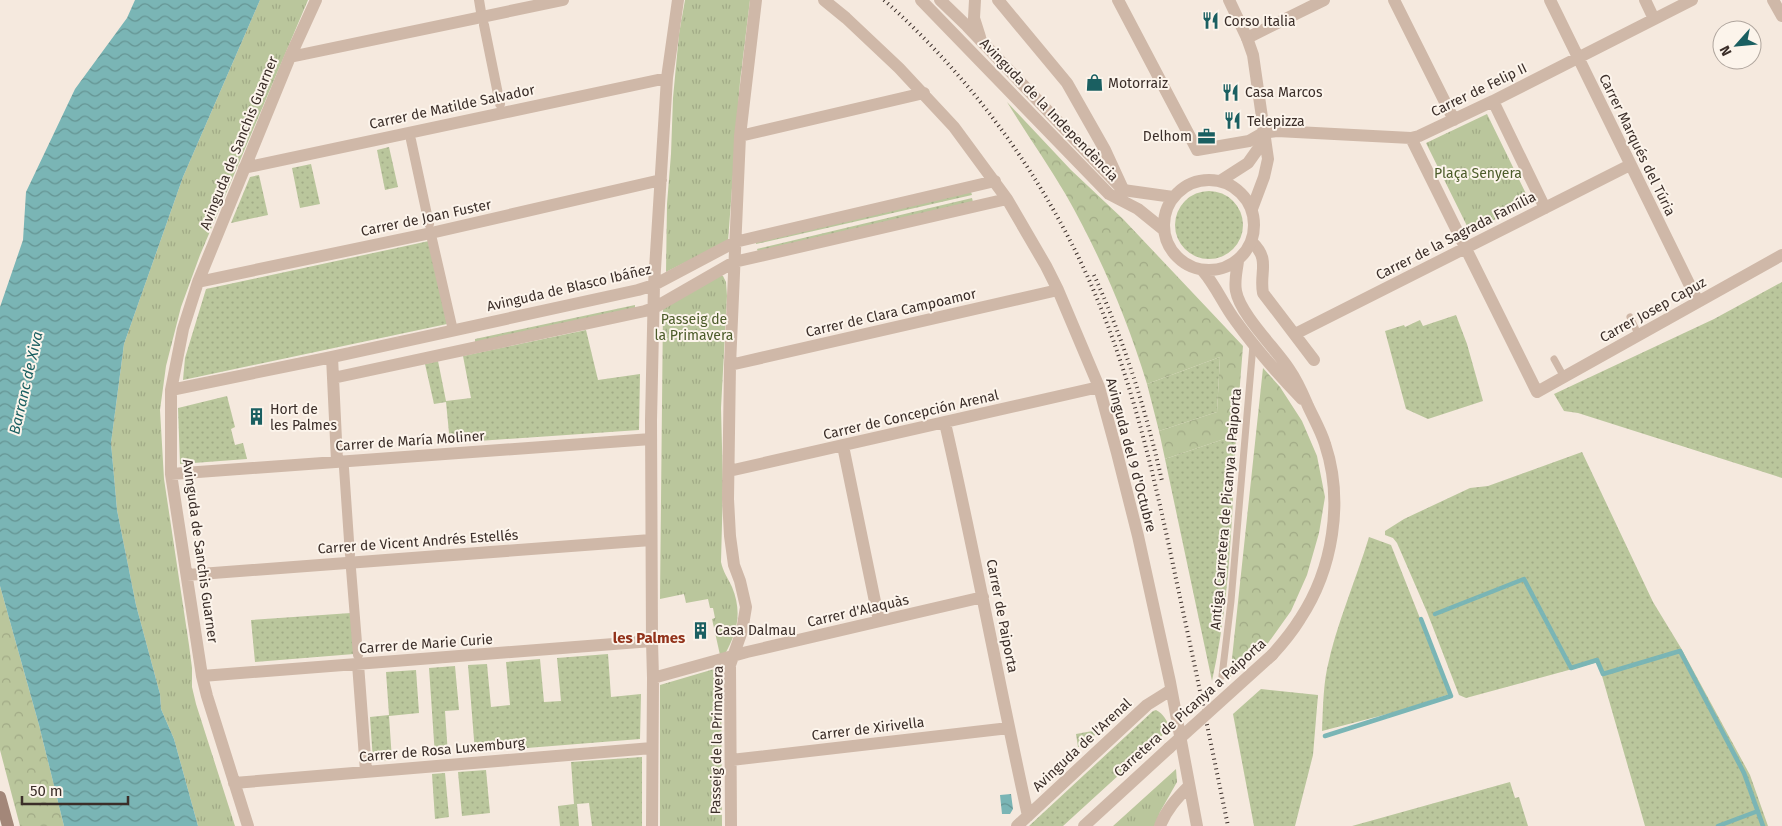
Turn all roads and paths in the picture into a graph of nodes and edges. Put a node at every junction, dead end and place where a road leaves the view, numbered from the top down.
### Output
1 (316, 0) edge
2 (479, 0) edge
3 (563, 0) edge
4 (678, 0) edge
5 (756, 0) edge
6 (824, 0) edge
7 (921, 0) edge
8 (940, 0) edge
9 (975, 0) edge
10 (998, 0) edge
11 (1118, 0) edge
12 (1229, 0) edge
13 (1324, 0) edge
14 (1394, 0) edge
15 (1550, 0) edge
16 (1645, 0) edge
17 (1692, 0) edge
18 (1773, 0) edge
19 (481, 12) dead end
20 (1782, 16) edge
21 (1654, 19) junction
22 (484, 25) dead end
23 (1247, 38) junction
24 (982, 41) junction
25 (290, 57) junction
26 (1577, 58) junction
27 (667, 78) junction
28 (924, 93) junction
29 (1493, 101) junction
30 (500, 104) dead end
31 (1454, 120) junction
32 (740, 136) junction
33 (1264, 136) junction
34 (1411, 138) junction
35 (411, 140) dead end
36 (1630, 165) junction
37 (244, 168) junction
38 (661, 180) junction
39 (995, 181) junction
40 (1220, 181) junction
41 (1123, 190) junction
42 (1173, 197) junction
43 (1006, 199) junction
44 (1252, 208) junction
45 (1545, 208) junction
46 (429, 224) dead end
47 (1164, 230) junction
48 (432, 239) dead end
49 (735, 242) junction
50 (1252, 242) junction
51 (1466, 248) junction
52 (1782, 255) edge
53 (1238, 261) junction
54 (734, 262) junction
55 (1203, 271) junction
56 (198, 282) junction
57 (654, 285) junction
58 (1058, 290) junction
59 (1698, 302) junction
60 (654, 308) junction
61 (1630, 317) dead end
62 (452, 326) dead end
63 (1295, 334) junction
64 (1638, 336) junction
65 (1253, 344) junction
66 (332, 357) junction
67 (1554, 359) dead end
68 (1314, 360) dead end
69 (730, 365) junction
70 (1564, 377) junction
71 (333, 378) junction
72 (1098, 388) junction
73 (171, 390) junction
74 (1307, 405) junction
75 (945, 423) junction
76 (651, 439) junction
77 (843, 446) junction
78 (340, 464) junction
79 (729, 471) junction
80 (172, 474) junction
81 (651, 540) junction
82 (350, 555) dead end
83 (351, 569) dead end
84 (187, 575) junction
85 (983, 597) junction
86 (879, 621) junction
87 (652, 641) junction
88 (734, 656) junction
89 (358, 659) junction
90 (202, 676) junction
91 (1222, 676) dead end
92 (653, 678) junction
93 (1172, 690) junction
94 (1009, 728) junction
95 (652, 748) junction
96 (731, 760) junction
97 (366, 771) junction
98 (234, 783) junction
99 (1189, 786) junction
100 (0, 797) edge
101 (1168, 809) junction
102 (1028, 816) junction
103 (1196, 821) edge
104 (8, 826) edge
105 (248, 826) edge
106 (652, 826) edge
107 (731, 826) edge
108 (1017, 826) edge
109 (1084, 826) edge
110 (1160, 826) edge

1 - 25 street, Avinguda de Sanchis Guarner
2 - 19 street
3 - 25 street
4 - 27 street
5 - 32 street, Passeig de la Primavera
6 - 28 street, Avinguda del 9 d'Octubre
7 - 47 street, Avinguda de la Independència
8 - 24 street, Avinguda de la Independència
9 - 24 street
10 - 41 street, Avinguda de la Independència
11 - 33 street, Carrer de Felip II
12 - 23 street
13 - 23 street
14 - 31 street
15 - 26 street, Carrer Marqués del Túria
16 - 21 street
17 - 21 street, Carrer de Felip II
18 - 20 street
21 - 26 street, Carrer de Felip II
22 - 30 street
23 - 33 street
24 - 41 street, Avinguda de la Independència
25 - 37 street, Avinguda de Sanchis Guarner
26 - 29 street, Carrer de Felip II
26 - 36 street, Carrer Marqués del Túria
27 - 37 street, Carrer de Matilde Salvador
27 - 38 street
28 - 32 street
28 - 39 street, Avinguda del 9 d'Octubre
29 - 31 street, Carrer de Felip II
29 - 45 street
31 - 34 street, Carrer de Felip II
32 - 49 street, Passeig de la Primavera
33 - 34 street, Carrer de Felip II
33 - 40 street
33 - 44 street
34 - 51 street
35 - 46 street
36 - 45 street, Carrer de la Sagrada Família
36 - 59 street, Carrer Marqués del Túria
37 - 56 street, Avinguda de Sanchis Guarner
38 - 56 street, Carrer de Joan Fuster
38 - 57 street
39 - 43 street, Avinguda del 9 d'Octubre
39 - 49 street, Avinguda de Blasco Ibáñez
40 - 42 street
40 - 44 street
41 - 42 street, Avinguda de la Independència
42 - 47 street
43 - 54 street
43 - 58 street, Avinguda del 9 d'Octubre
44 - 50 street
45 - 51 street, Carrer de la Sagrada Família
47 - 55 street
48 - 62 street
49 - 54 street, Passeig de la Primavera
49 - 57 street, Avinguda de Blasco Ibáñez
50 - 53 street
50 - 63 street
51 - 63 street, Carrer de la Sagrada Família
51 - 70 street, Carrer Josep Capuz
52 - 59 street, Carrer Josep Capuz
53 - 55 street
53 - 74 street, Carretera de Picanya a Paiporta
54 - 60 street
54 - 69 street, Passeig de la Primavera
55 - 65 street, Carretera de Picanya a Paiporta
56 - 73 street, Avinguda de Sanchis Guarner
57 - 60 street
57 - 66 street, Avinguda de Blasco Ibáñez
58 - 69 street, Carrer de Clara Campoamor
58 - 72 street, Avinguda del 9 d'Octubre
59 - 64 street, Carrer Josep Capuz
60 - 71 street
60 - 76 street
61 - 64 lane
63 - 68 street
64 - 70 street, Carrer Josep Capuz
65 - 74 street, Carretera de Picanya a Paiporta
65 - 91 lane, Antiga Carretera de Picanya a Paiporta
66 - 71 street
66 - 73 street, Avinguda de Blasco Ibáñez
67 - 70 lane
69 - 79 street, Passeig de la Primavera
71 - 78 street
72 - 75 street, Carrer de Concepción Arenal
72 - 93 street, Avinguda del 9 d'Octubre
73 - 80 street, Avinguda de Sanchis Guarner
74 - 109 street, Carretera de Picanya a Paiporta, bridge
75 - 77 street, Carrer de Concepción Arenal
75 - 85 street, Carrer de Paiporta
76 - 78 street, Carrer de María Moliner
76 - 81 street
77 - 79 street, Carrer de Concepción Arenal
77 - 86 street
78 - 80 street, Carrer de María Moliner
78 - 82 street
79 - 88 street, Passeig de la Primavera
80 - 84 street, Avinguda de Sanchis Guarner
81 - 84 street, Carrer de Vicent Andrés Estellés
81 - 87 street
83 - 89 street
84 - 90 street, Avinguda de Sanchis Guarner
85 - 86 street, Carrer d'Alaquàs
85 - 94 street, Carrer de Paiporta
86 - 88 street, Carrer d'Alaquàs
87 - 89 street, Carrer de Marie Curie
87 - 92 street
88 - 92 street, Carrer d'Alaquàs
88 - 96 street, Passeig de la Primavera
89 - 90 street, Carrer de Marie Curie
89 - 97 street
90 - 98 street, Avinguda de Sanchis Guarner
92 - 95 street
93 - 99 street, Avinguda del 9 d'Octubre
93 - 102 street, Avinguda de l'Arenal
94 - 96 street, Carrer de Xirivella
94 - 102 street, Carrer de Paiporta
95 - 97 street, Carrer de Rosa Luxemburg
95 - 106 street
96 - 107 street, Passeig de la Primavera
97 - 98 street, Carrer de Rosa Luxemburg
98 - 105 street, Avinguda de Sanchis Guarner
99 - 101 street
99 - 103 street, Avinguda del 9 d'Octubre
100 - 104 main road
101 - 103 street
101 - 110 street
102 - 108 street, Avinguda de l'Arenal

